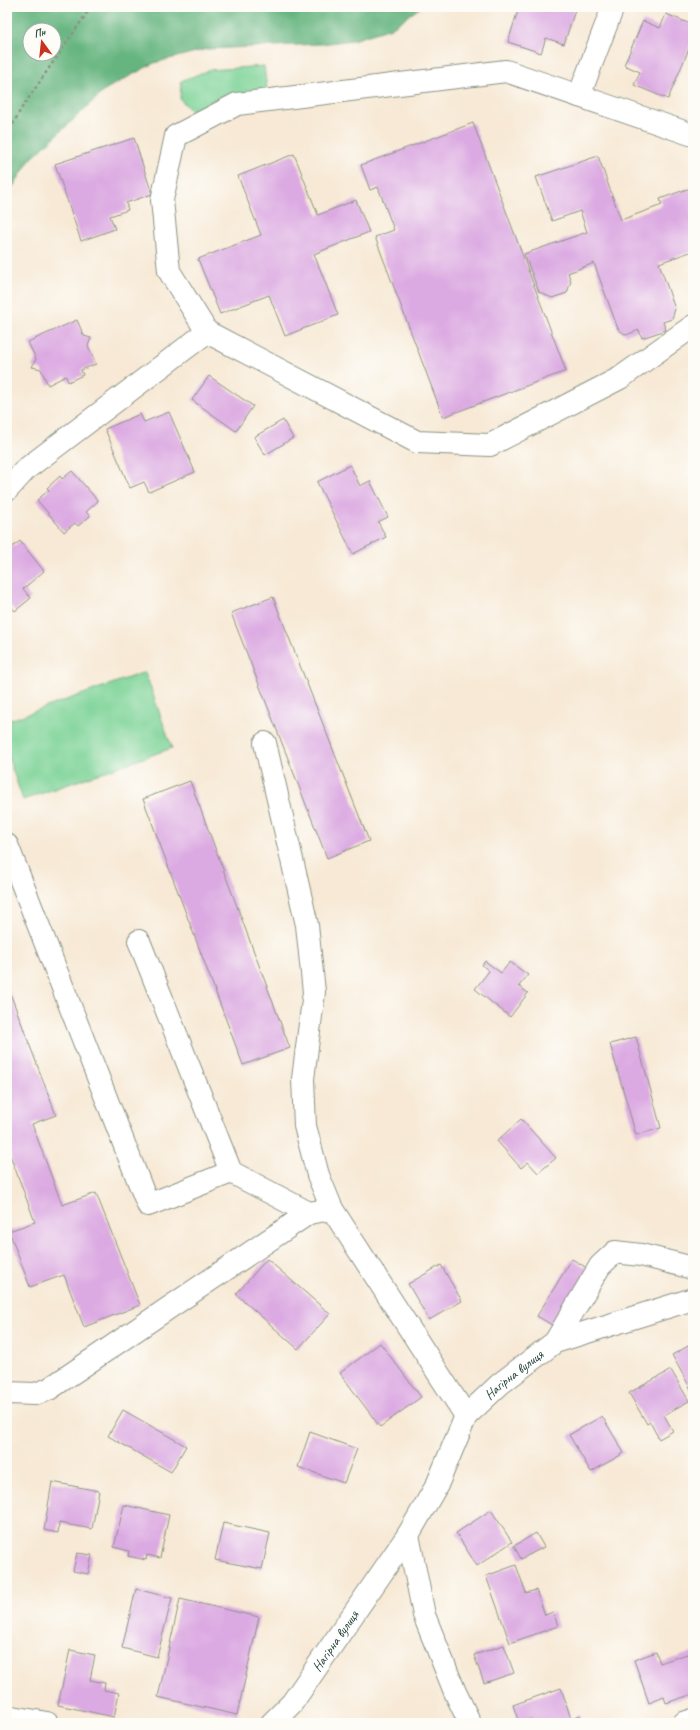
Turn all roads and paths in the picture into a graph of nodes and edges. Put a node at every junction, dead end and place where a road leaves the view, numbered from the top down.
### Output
1 (91, 7) edge
2 (613, 7) edge
3 (579, 96) junction
4 (7, 134) edge
5 (693, 135) edge
6 (693, 326) edge
7 (207, 332) junction
8 (7, 490) edge
9 (265, 743) dead end
10 (7, 845) edge
11 (139, 941) dead end
12 (231, 1172) junction
13 (332, 1209) junction
14 (309, 1213) junction
15 (693, 1268) edge
16 (693, 1300) edge
17 (555, 1342) junction
18 (7, 1393) edge
19 (466, 1416) junction
20 (408, 1535) junction
21 (7, 1716) edge
22 (693, 1720) edge
23 (47, 1723) edge
24 (272, 1723) edge
25 (470, 1723) edge
26 (684, 1723) edge

1 - 4 path
2 - 3 street
3 - 5 street
3 - 7 street
6 - 7 street
7 - 8 street
9 - 13 street
10 - 12 street
11 - 12 street
12 - 14 street
13 - 14 street
13 - 19 street
14 - 18 street
15 - 17 street
16 - 17 street, Нагірна вулиця
17 - 19 street, Нагірна вулиця
19 - 20 street, Нагірна вулиця
20 - 24 street, Нагірна вулиця
20 - 25 street
21 - 23 street
22 - 26 street

